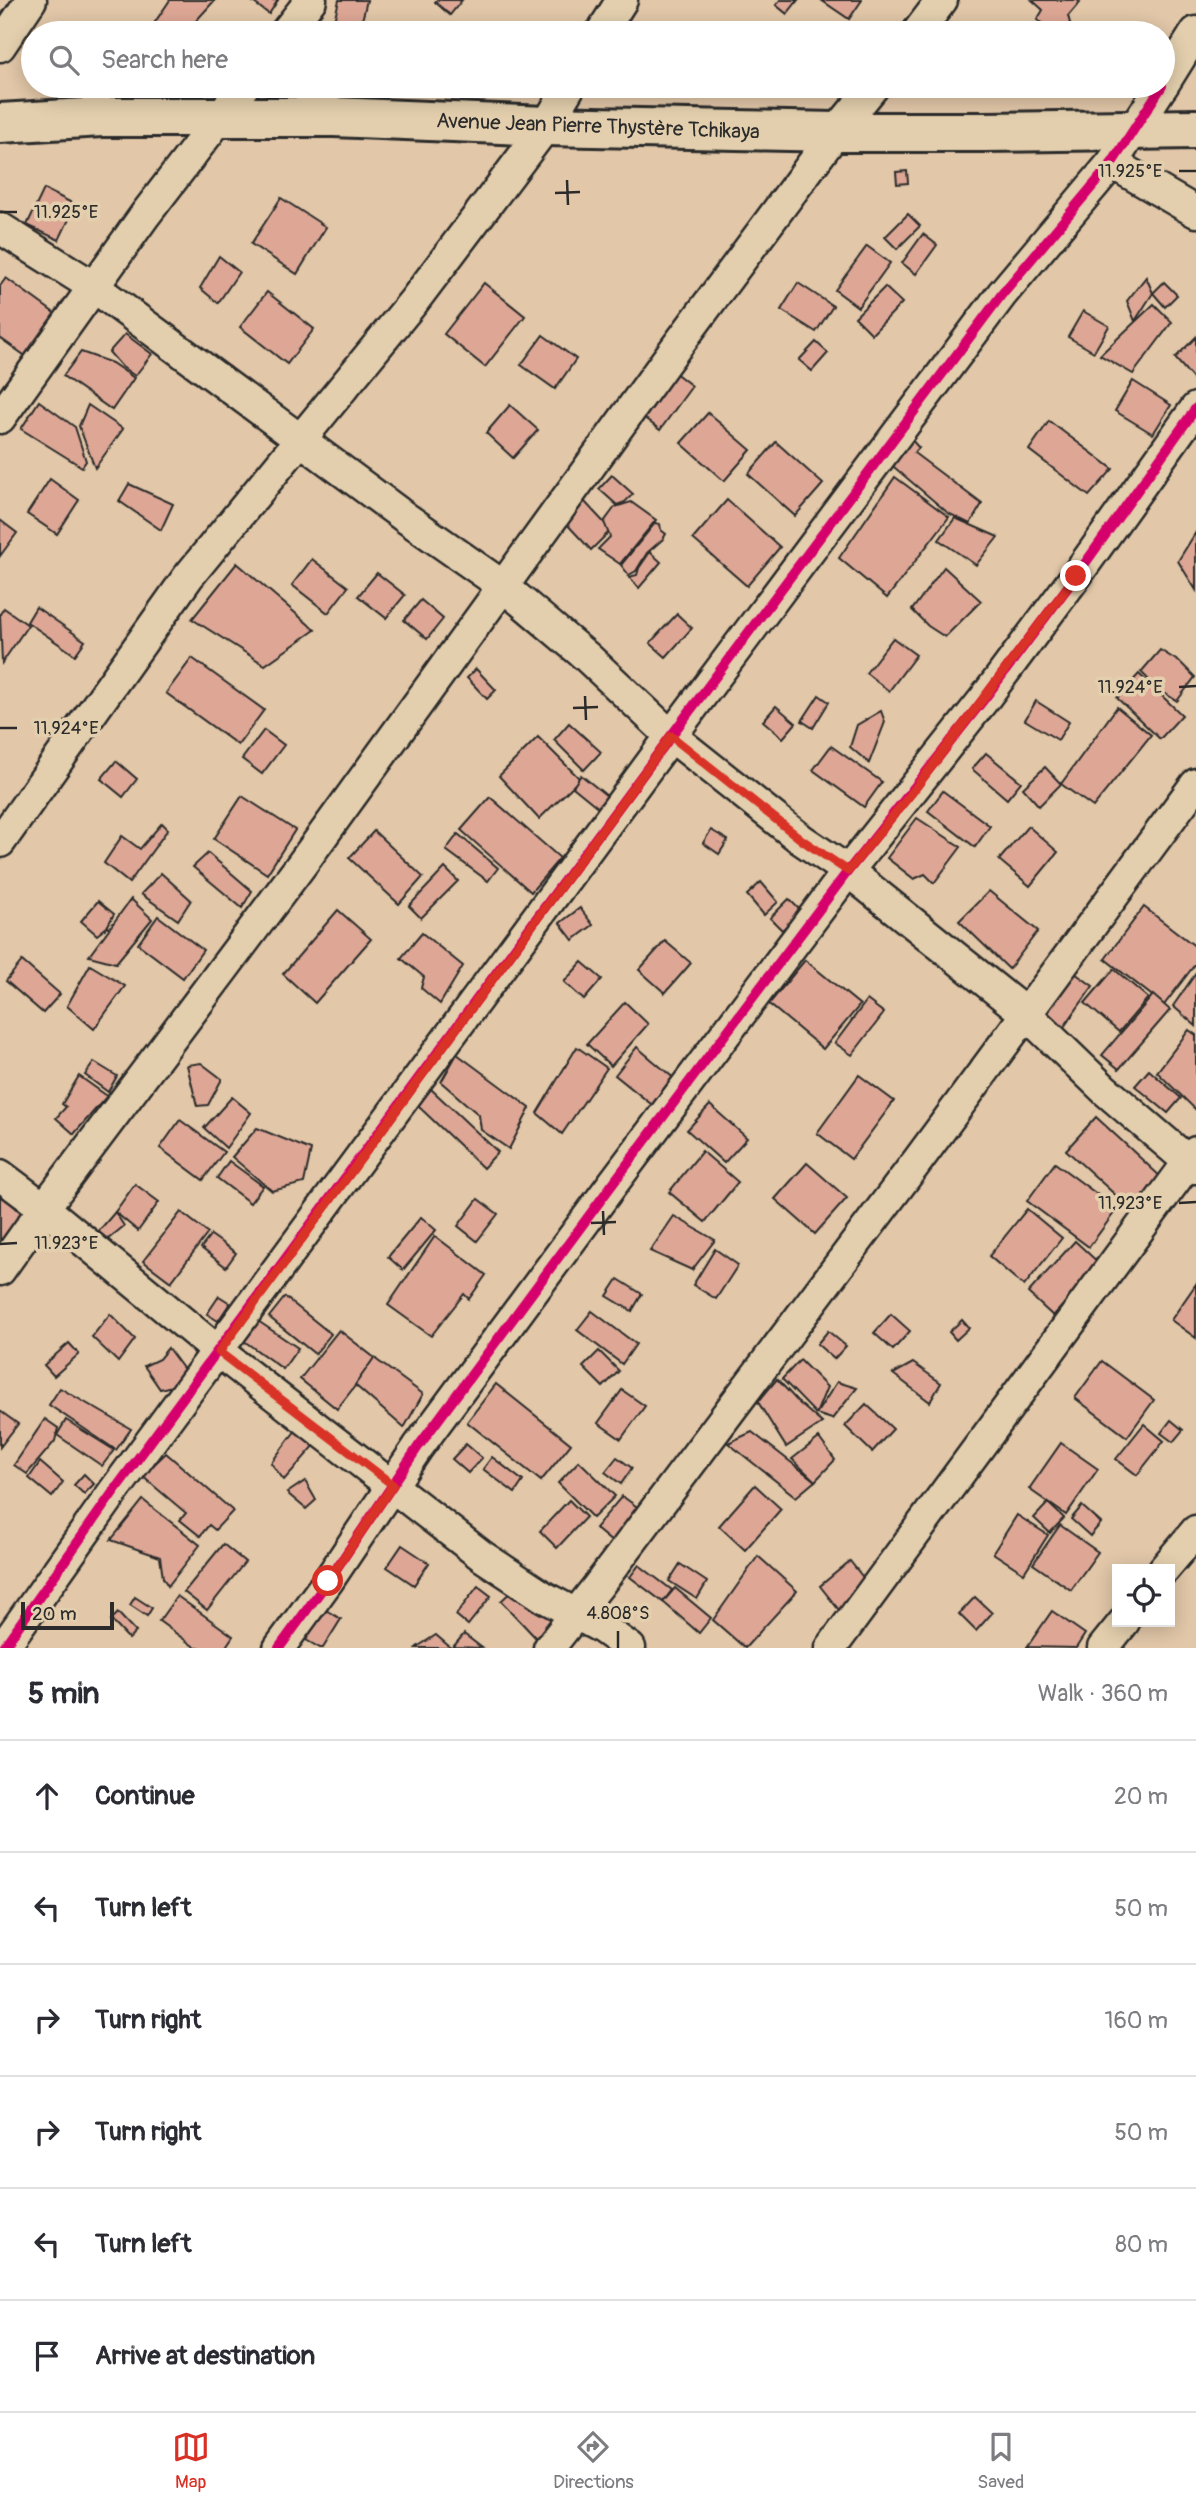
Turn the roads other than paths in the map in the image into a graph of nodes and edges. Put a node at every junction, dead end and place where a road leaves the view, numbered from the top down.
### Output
1 (31, 0) edge
2 (311, 0) edge
3 (622, 0) edge
4 (942, 0) edge
5 (294, 21) edge
6 (609, 21) edge
7 (925, 21) edge
8 (1196, 32) edge
9 (0, 46) edge
10 (1175, 65) edge
11 (235, 98) edge
12 (563, 98) edge
13 (864, 98) edge
14 (1154, 98) edge
15 (219, 118) junction
16 (0, 124) edge
17 (547, 126) junction
18 (1196, 129) edge
19 (1134, 131) junction
20 (836, 132) junction
21 (1112, 163) junction
22 (1196, 212) edge
23 (0, 228) edge
24 (94, 287) junction
25 (1196, 408) edge
26 (0, 418) edge
27 (300, 438) junction
28 (503, 586) junction
29 (671, 736) junction
30 (1196, 784) edge
31 (0, 842) edge
32 (848, 871) junction
33 (1025, 1013) junction
34 (1193, 1160) edge
35 (0, 1175) edge
36 (44, 1208) junction
37 (0, 1270) edge
38 (219, 1352) junction
39 (393, 1485) junction
40 (1196, 1531) edge
41 (1168, 1564) edge
42 (574, 1614) junction
43 (1120, 1627) edge
44 (3, 1648) edge
45 (279, 1648) edge
46 (548, 1648) edge
47 (630, 1648) edge
48 (831, 1648) edge
49 (1103, 1648) edge

1 - 9 street
2 - 5 street
3 - 6 street
4 - 7 street
8 - 10 street
11 - 15 street
12 - 17 street
13 - 20 street
14 - 19 street
15 - 16 street, Avenue Jean Pierre Thystère Tchikaya
15 - 17 street, Avenue Jean Pierre Thystère Tchikaya
15 - 24 street
17 - 20 street, Avenue Jean Pierre Thystère Tchikaya
17 - 27 street
18 - 19 street, Avenue Jean Pierre Thystère Tchikaya
19 - 20 street, Avenue Jean Pierre Thystère Tchikaya
19 - 21 street
20 - 28 street
21 - 22 street
21 - 29 street
23 - 24 street
24 - 26 street
24 - 27 street
25 - 32 street
27 - 28 street
27 - 31 street
28 - 29 street
28 - 36 street
29 - 32 street
29 - 38 street
30 - 33 street
32 - 33 street
32 - 39 street
33 - 34 street
33 - 42 street
34 - 48 street
35 - 36 street
36 - 37 street
36 - 38 street
38 - 39 street
38 - 44 street
39 - 42 street
39 - 45 street
40 - 41 street
42 - 46 street
42 - 47 street
43 - 49 street

